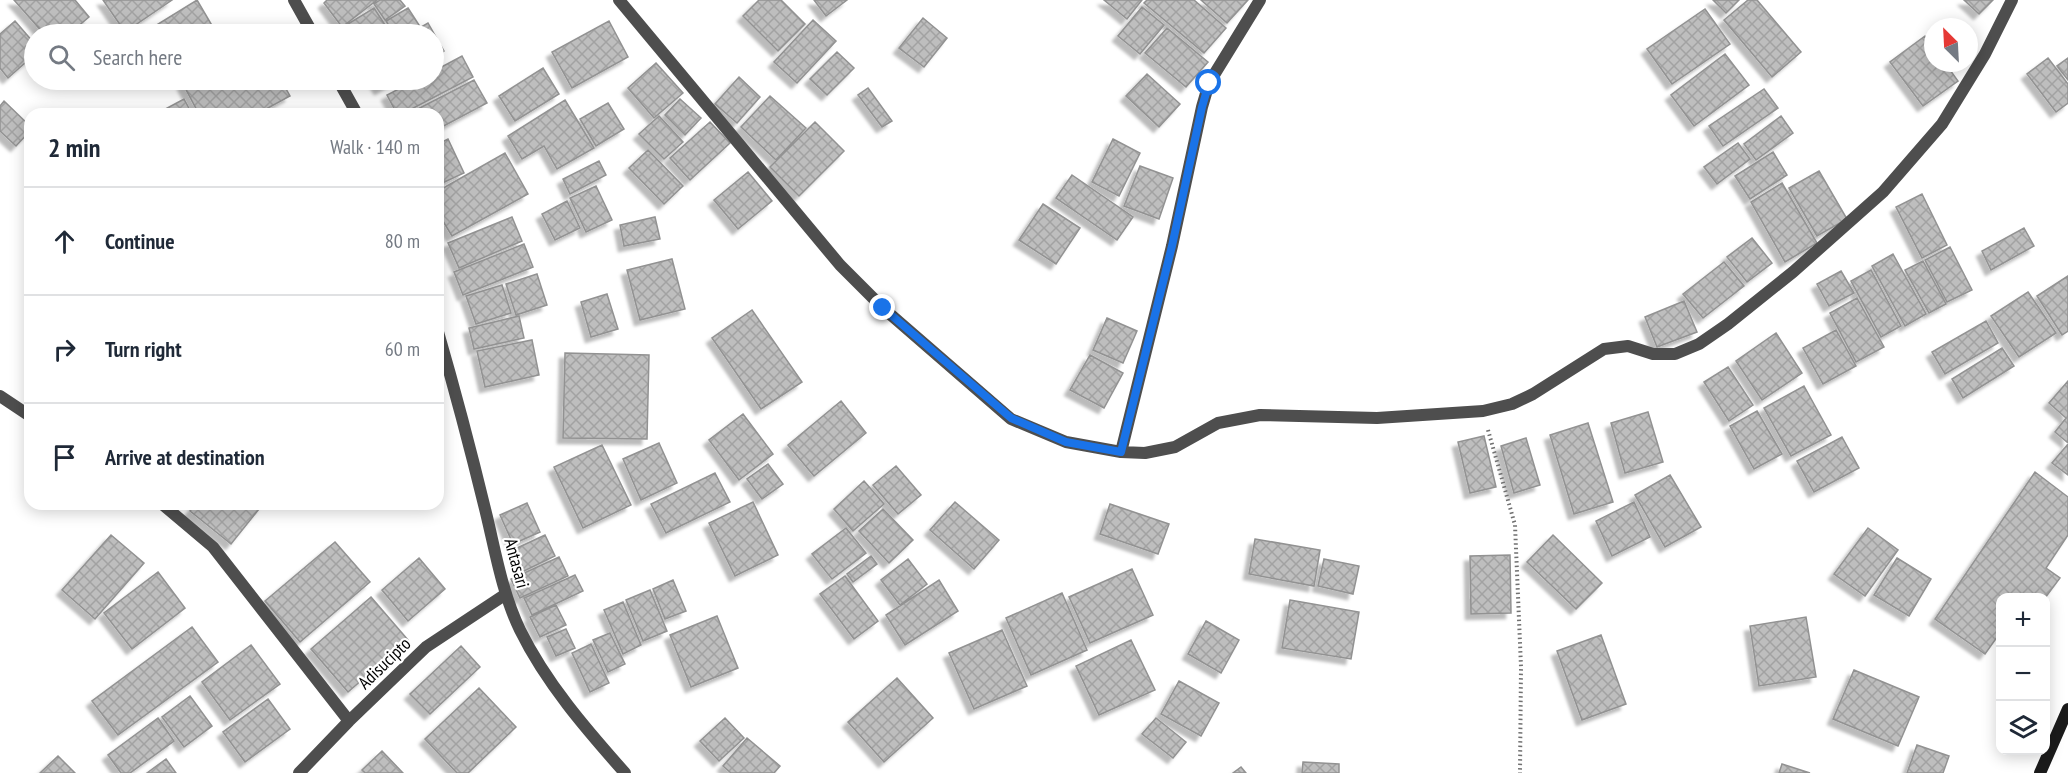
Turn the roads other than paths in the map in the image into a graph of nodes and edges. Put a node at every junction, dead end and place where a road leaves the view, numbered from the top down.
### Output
1 (294, 0) edge
2 (619, 0) edge
3 (1260, 0) edge
4 (2012, 0) edge
5 (307, 24) edge
6 (344, 90) edge
7 (354, 108) edge
8 (444, 353) edge
9 (0, 396) edge
10 (24, 412) edge
11 (1121, 452) junction
12 (169, 510) edge
13 (506, 594) junction
14 (2068, 709) edge
15 (349, 721) junction
16 (299, 773) edge
17 (625, 773) edge
18 (2040, 773) edge

1 - 5 street
2 - 11 street
3 - 11 street
4 - 11 street
6 - 7 street
8 - 13 street, Antasari
9 - 10 street
12 - 15 street
13 - 15 street, Adisucipto
13 - 17 street, Antasari
14 - 18 street
15 - 16 street, Adisucipto

